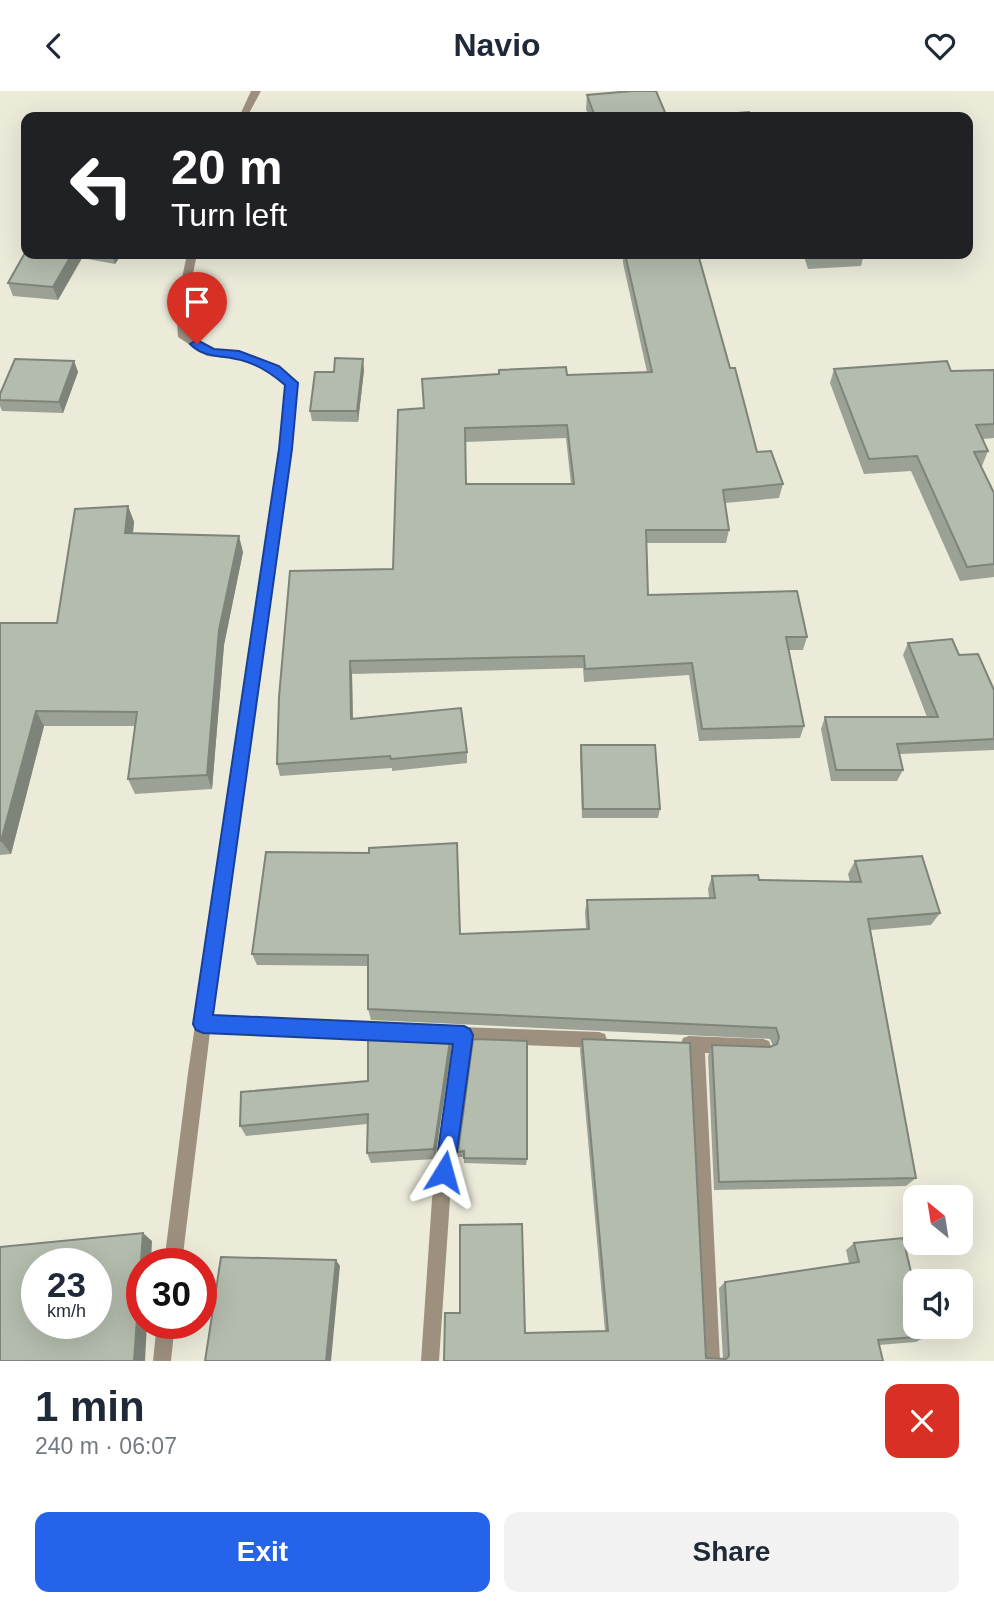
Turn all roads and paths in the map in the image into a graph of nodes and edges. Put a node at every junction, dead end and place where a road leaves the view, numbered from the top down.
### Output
1 (256, 91) edge
2 (246, 112) edge
3 (191, 259) edge
4 (203, 1024) junction
5 (464, 1035) junction
6 (614, 1041) edge
7 (668, 1043) edge
8 (696, 1044) junction
9 (763, 1047) edge
10 (175, 1248) edge
11 (164, 1339) edge
12 (162, 1361) edge
13 (430, 1361) edge
14 (711, 1361) edge

1 - 2 street
3 - 4 street
4 - 5 street
4 - 10 street
5 - 6 street
5 - 13 street
7 - 8 street
8 - 9 street
8 - 14 street
11 - 12 street

